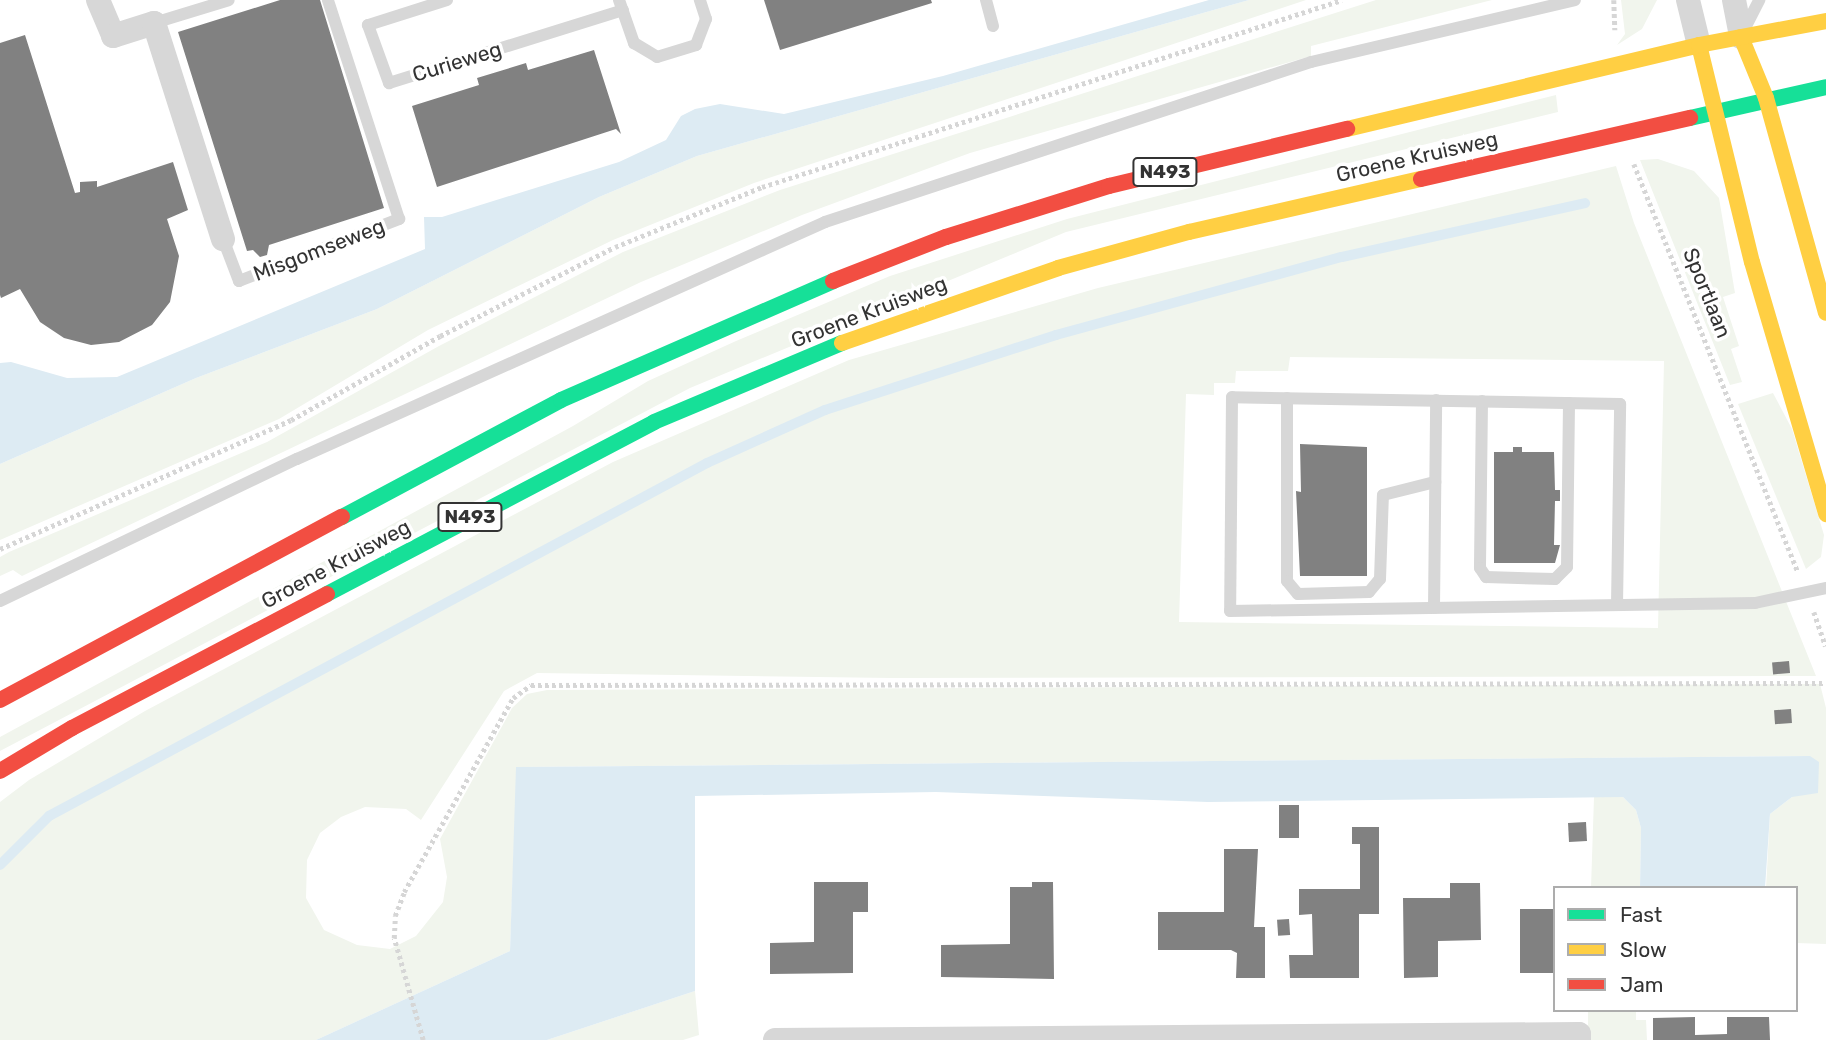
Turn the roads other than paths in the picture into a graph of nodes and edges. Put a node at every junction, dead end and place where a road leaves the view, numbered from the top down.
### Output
1 (99, 0) edge
2 (229, 0) edge
3 (328, 0) edge
4 (447, 0) edge
5 (700, 0) edge
6 (986, 0) edge
7 (1576, 0) edge
8 (1688, 0) edge
9 (1734, 0) edge
10 (1759, 0) edge
11 (621, 5) edge
12 (1826, 21) edge
13 (155, 23) junction
14 (993, 26) dead end
15 (1741, 37) junction
16 (1699, 45) junction
17 (1826, 87) edge
18 (1766, 98) junction
19 (1713, 111) junction
20 (223, 239) joint
21 (1826, 313) edge
22 (1287, 398) junction
23 (1436, 400) junction
24 (1482, 401) junction
25 (1569, 403) junction
26 (1435, 482) junction
27 (1826, 514) edge
28 (1826, 589) edge
29 (0, 601) edge
30 (1617, 605) junction
31 (1434, 608) junction
32 (0, 700) edge
33 (0, 771) edge
34 (1579, 1037) edge
35 (1309, 1038) edge
36 (775, 1040) edge

1 - 13 street
2 - 13 lane
3 - 20 lane, Misgomseweg
4 - 11 lane, Curieweg
5 - 11 lane, Curieweg
6 - 14 lane
7 - 29 lane
8 - 16 street
9 - 15 street
10 - 15 lane
12 - 15 main road, Groene Kruisweg / N493
13 - 20 street, Misgomseweg
15 - 16 main road, Groene Kruisweg / N493
15 - 18 main road
16 - 19 main road
16 - 32 main road, Groene Kruisweg / N493
17 - 18 main road, Groene Kruisweg / N493
18 - 19 main road, Groene Kruisweg / N493
18 - 21 main road
19 - 27 main road
19 - 33 main road, Groene Kruisweg / N493
22 - 23 lane
22 - 26 lane
22 - 31 lane
23 - 24 lane
23 - 26 lane
24 - 25 lane
24 - 25 lane
25 - 30 lane
26 - 31 lane
28 - 30 lane
30 - 31 lane
34 - 35 street
35 - 36 street

